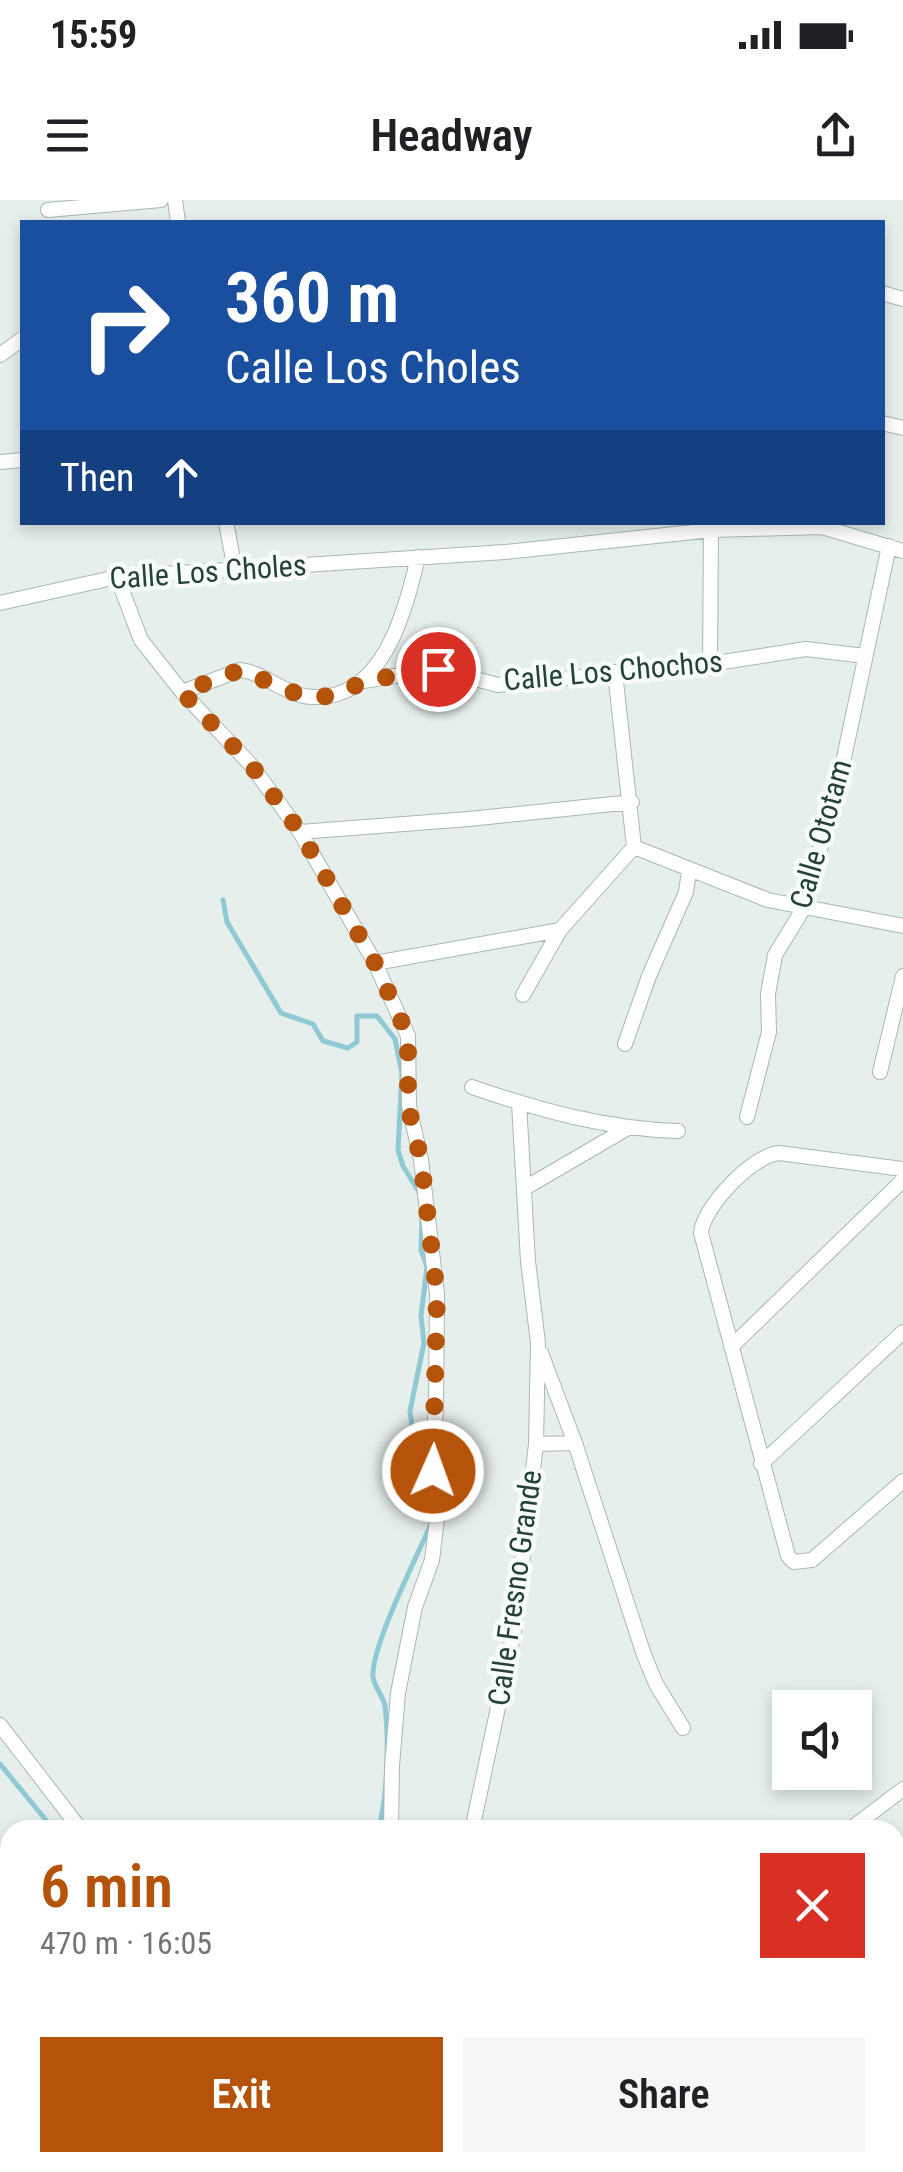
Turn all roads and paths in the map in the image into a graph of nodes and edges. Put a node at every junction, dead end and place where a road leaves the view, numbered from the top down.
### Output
1 (161, 200) edge
2 (48, 210) dead end
3 (20, 339) edge
4 (0, 355) edge
5 (227, 525) edge
6 (712, 526) edge
7 (896, 548) edge
8 (418, 557) junction
9 (235, 570) junction
10 (116, 577) junction
11 (0, 603) edge
12 (865, 656) junction
13 (710, 664) junction
14 (615, 672) junction
15 (363, 681) junction
16 (182, 692) junction
17 (632, 802) junction
18 (300, 832) junction
19 (634, 847) junction
20 (689, 871) junction
21 (805, 906) junction
22 (903, 926) edge
23 (560, 930) junction
24 (375, 963) junction
25 (903, 976) edge
26 (522, 995) dead end
27 (625, 1044) dead end
28 (880, 1072) dead end
29 (472, 1086) dead end
30 (519, 1103) junction
31 (747, 1117) dead end
32 (626, 1130) junction
33 (678, 1131) dead end
34 (903, 1170) edge
35 (903, 1180) edge
36 (525, 1188) junction
37 (903, 1332) edge
38 (538, 1343) junction
39 (731, 1348) junction
40 (575, 1442) junction
41 (536, 1444) junction
42 (761, 1464) junction
43 (903, 1481) edge
44 (0, 1725) edge
45 (683, 1728) dead end
46 (903, 1789) edge
47 (73, 1820) edge
48 (391, 1820) edge
49 (474, 1820) edge
50 (863, 1820) edge

1 - 2 street
3 - 4 street
5 - 9 street
6 - 7 street, Calle Los Choles
6 - 8 street, Calle Los Choles
6 - 13 street
7 - 12 street, Calle Ototam
8 - 9 street, Calle Los Choles
8 - 15 street
9 - 10 street, Calle Los Choles
10 - 11 street, Calle Los Choles
10 - 16 street
12 - 13 street, Calle Los Chochos
12 - 21 street, Calle Ototam
13 - 14 street, Calle Los Chochos
14 - 15 street, Calle Los Chochos
14 - 17 street
15 - 16 street
16 - 18 street
17 - 18 street
17 - 19 street
18 - 24 street
19 - 20 street
19 - 23 street
20 - 21 street
20 - 27 street
21 - 22 street
21 - 31 street, Calle Ototam
23 - 24 street
23 - 26 street
24 - 48 street
25 - 28 street
29 - 30 street
30 - 32 street
30 - 36 street, Calle Fresno Grande
32 - 33 street
32 - 36 street
34 - 39 street
35 - 39 street
36 - 38 street, Calle Fresno Grande
37 - 42 street
38 - 40 street, Calle Fresno Grande
38 - 41 street, Calle Fresno Grande
39 - 42 street
40 - 41 street
40 - 45 street, Calle Fresno Grande
41 - 49 street, Calle Fresno Grande
42 - 43 street
44 - 47 street
46 - 50 street

